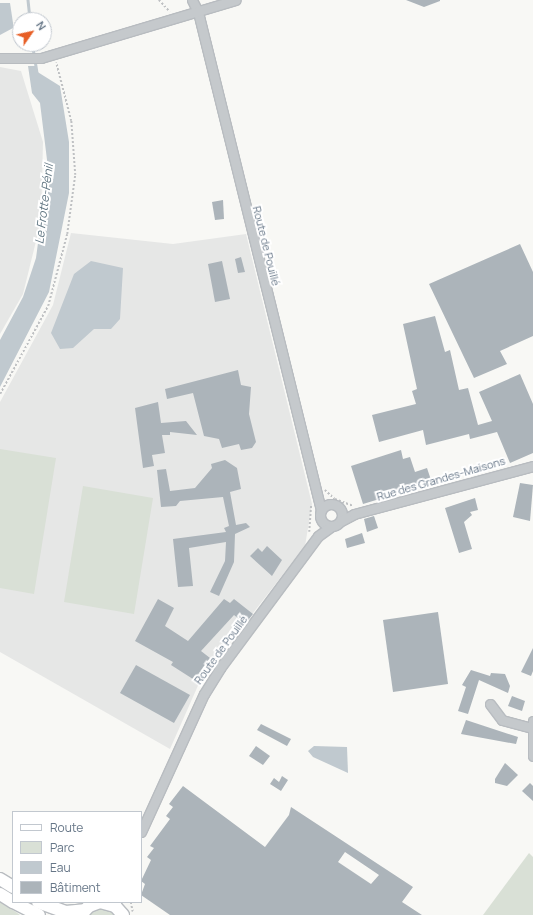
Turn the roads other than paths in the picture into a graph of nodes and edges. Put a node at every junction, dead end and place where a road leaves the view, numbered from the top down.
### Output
1 (192, 0) edge
2 (236, 0) edge
3 (198, 12) junction
4 (0, 58) edge
5 (533, 466) edge
6 (315, 498) junction
7 (329, 504) junction
8 (321, 510) junction
9 (342, 510) junction
10 (356, 510) junction
11 (321, 520) junction
12 (341, 521) junction
13 (332, 526) junction
14 (318, 536) junction
15 (490, 704) dead end
16 (532, 725) edge
17 (533, 756) edge
18 (142, 830) edge
19 (0, 879) edge
20 (12, 886) edge
21 (0, 894) edge
22 (12, 901) edge
23 (15, 903) edge
24 (41, 903) edge
25 (99, 903) edge
26 (104, 903) edge
27 (122, 909) edge
28 (82, 913) edge
29 (39, 915) edge

1 - 3 street, Route de Pouillé
2 - 3 street
3 - 4 street
3 - 6 street, Route de Pouillé
5 - 10 street, Rue des Grandes-Maisons
6 - 7 street
6 - 8 street, Route de Pouillé
7 - 8 street
7 - 9 street
8 - 11 street
9 - 10 street
9 - 12 street
10 - 12 street, Rue des Grandes-Maisons
11 - 13 street
11 - 14 street, Route de Pouillé
12 - 13 street
13 - 14 street, Route de Pouillé
14 - 18 street, Route de Pouillé
15 - 16 street
16 - 17 street
19 - 20 main road
21 - 22 main road
23 - 29 main road
24 - 28 main road
25 - 28 main road
26 - 27 main road

